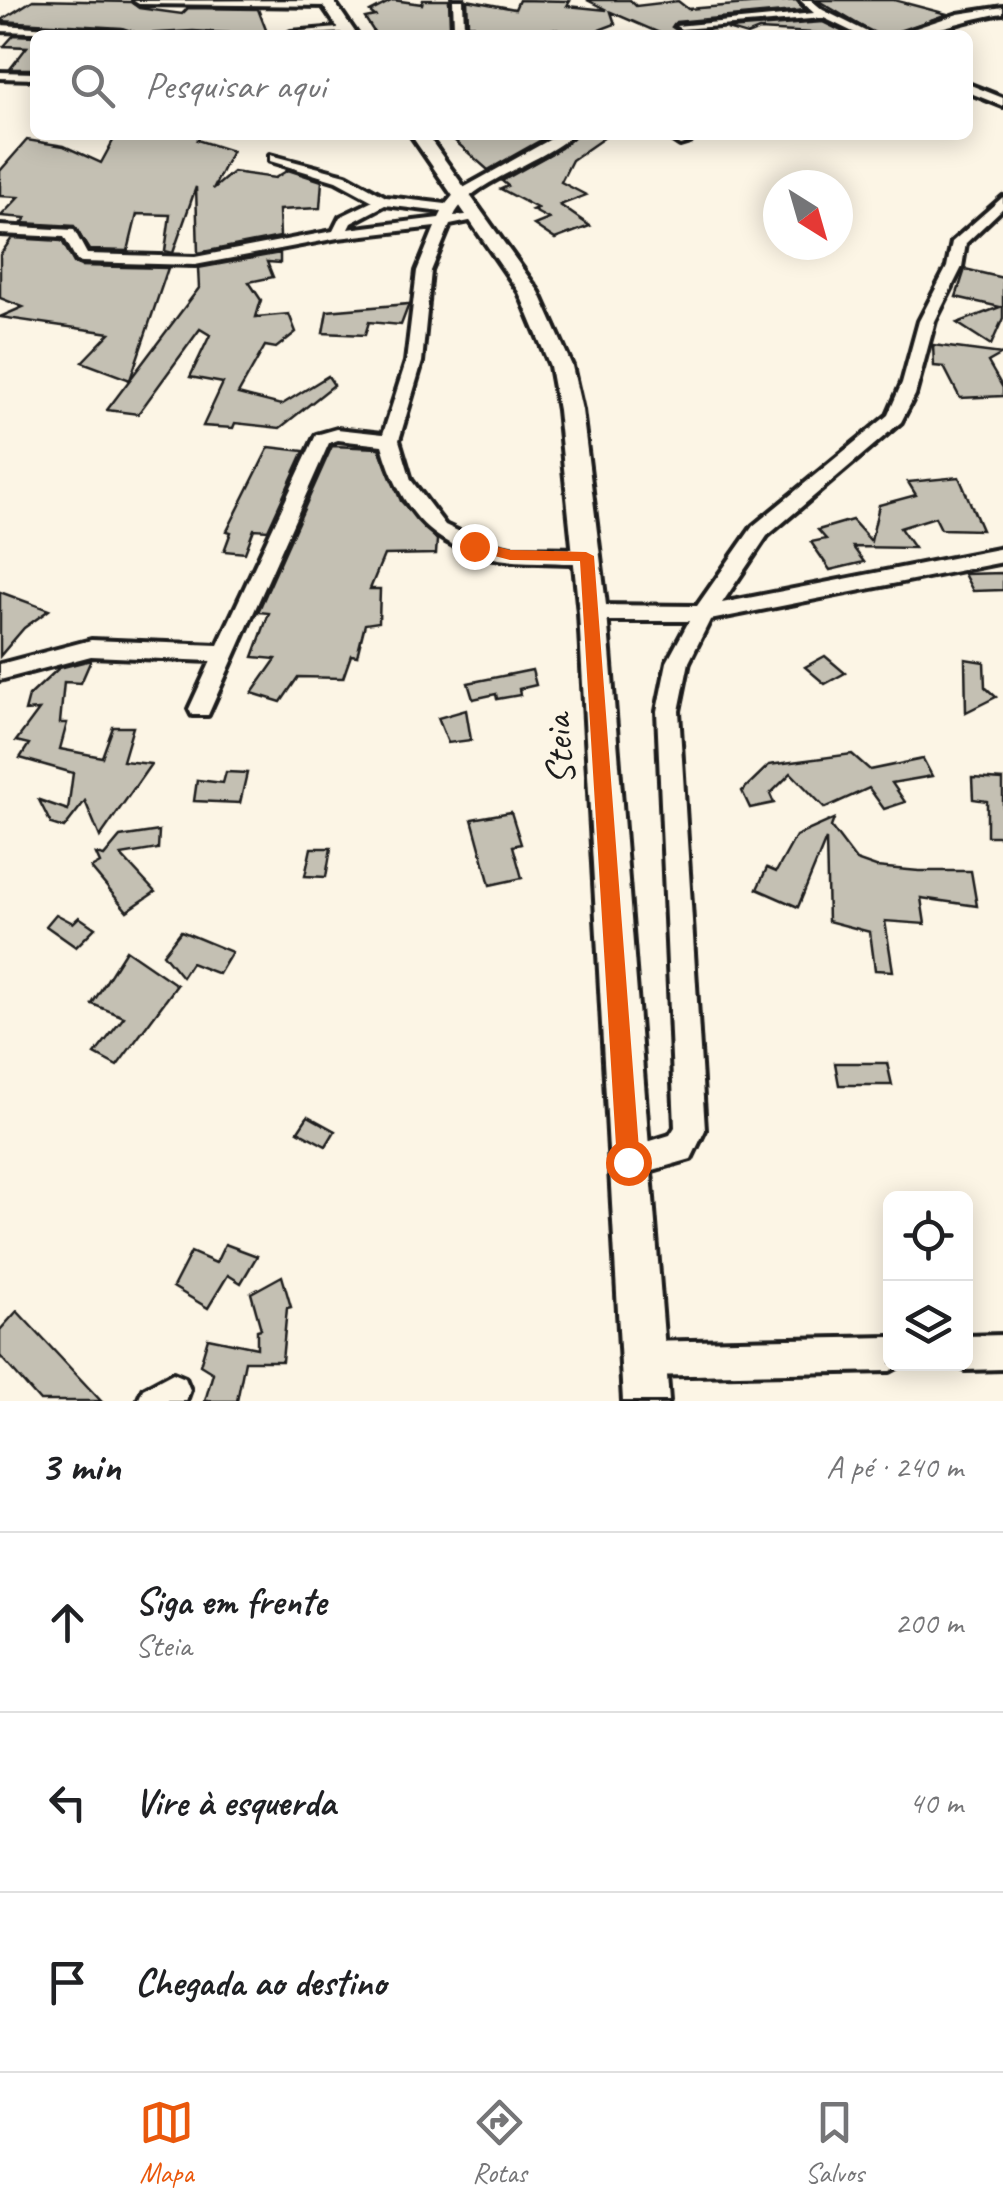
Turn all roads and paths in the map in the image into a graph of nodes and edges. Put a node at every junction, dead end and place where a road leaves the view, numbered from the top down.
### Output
1 (458, 0) edge
2 (805, 0) edge
3 (139, 1) edge
4 (327, 2) edge
5 (300, 6) junction
6 (1003, 10) edge
7 (825, 15) junction
8 (681, 26) dead end
9 (0, 28) edge
10 (35, 30) edge
11 (307, 30) edge
12 (347, 30) edge
13 (456, 30) edge
14 (857, 30) edge
15 (916, 30) edge
16 (0, 75) edge
17 (30, 76) edge
18 (973, 90) edge
19 (1003, 102) edge
20 (422, 140) edge
21 (558, 140) edge
22 (275, 158) dead end
23 (383, 201) junction
24 (1003, 201) edge
25 (458, 211) junction
26 (0, 230) edge
27 (338, 234) junction
28 (390, 440) junction
29 (1003, 555) edge
30 (586, 556) junction
31 (593, 614) junction
32 (703, 614) junction
33 (227, 654) junction
34 (0, 672) edge
35 (200, 709) dead end
36 (628, 1162) junction
37 (1003, 1352) edge
38 (973, 1353) edge
39 (883, 1354) edge
40 (643, 1359) junction
41 (646, 1401) edge

1 - 13 street
2 - 7 street
3 - 5 street
4 - 5 street
4 - 12 main road
5 - 11 street
6 - 15 street
7 - 8 street
7 - 14 street
9 - 10 street
16 - 17 street
18 - 19 street
20 - 25 main road, Steia
21 - 25 street
22 - 23 street
23 - 25 street
23 - 27 street
24 - 32 street
25 - 27 street
25 - 28 street
25 - 30 main road, Steia
26 - 27 street
28 - 30 street
28 - 33 street
29 - 32 street
30 - 31 main road, Steia
31 - 32 street
31 - 36 main road, Steia
32 - 36 street
33 - 34 street
33 - 35 street
36 - 40 main road, Steia
37 - 38 street
39 - 40 street
40 - 41 main road, Steia

